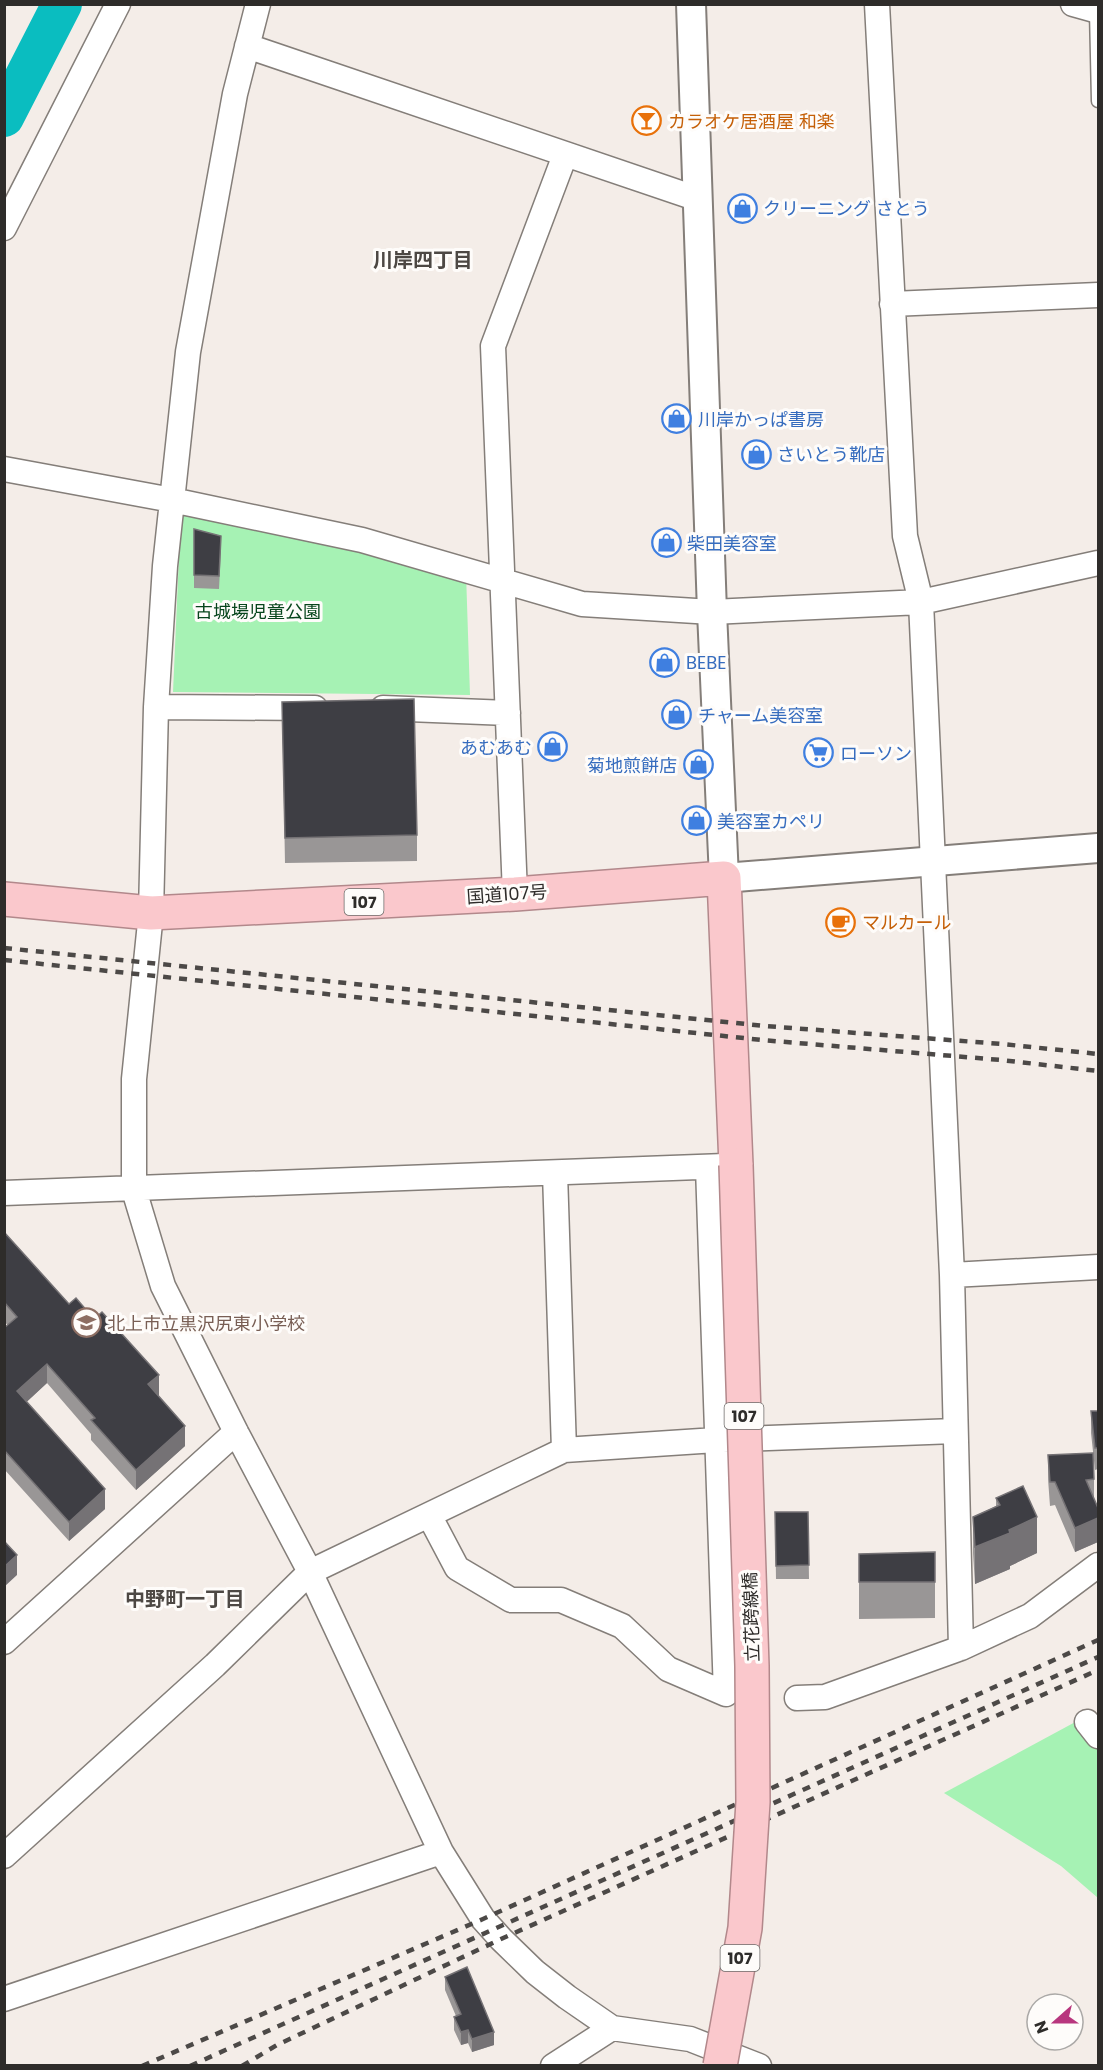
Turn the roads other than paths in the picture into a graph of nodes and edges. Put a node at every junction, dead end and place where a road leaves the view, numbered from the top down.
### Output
1 (117, 4) edge
2 (258, 4) edge
3 (691, 4) edge
4 (877, 4) edge
5 (1073, 4) edge
6 (1097, 11) edge
7 (247, 46) junction
8 (1098, 100) edge
9 (565, 155) junction
10 (698, 199) junction
11 (4, 228) edge
12 (1098, 295) edge
13 (892, 304) junction
14 (4, 469) edge
15 (172, 500) junction
16 (1098, 563) edge
17 (503, 580) junction
18 (921, 602) junction
19 (712, 612) junction
20 (156, 707) junction
21 (508, 713) junction
22 (1098, 848) edge
23 (934, 861) junction
24 (724, 878) junction
25 (515, 894) junction
26 (4, 899) edge
27 (151, 913) junction
28 (722, 1166) junction
29 (555, 1173) junction
30 (134, 1190) junction
31 (4, 1193) edge
32 (1098, 1267) edge
33 (951, 1275) junction
34 (955, 1431) junction
35 (236, 1432) junction
36 (716, 1440) junction
37 (564, 1450) junction
38 (429, 1515) junction
39 (1098, 1565) edge
40 (310, 1572) junction
41 (4, 1642) edge
42 (961, 1648) junction
43 (797, 1698) dead end
44 (441, 1852) junction
45 (4, 1856) edge
46 (4, 1999) edge
47 (612, 2028) junction
48 (553, 2066) edge
49 (720, 2066) edge
50 (759, 2066) edge

1 - 11 street
2 - 7 street
3 - 10 street
4 - 13 street
5 - 6 street
6 - 8 lane
7 - 9 street
7 - 15 street
9 - 10 street
9 - 17 street
10 - 19 street
12 - 13 street
13 - 18 street
14 - 15 street
15 - 17 street
15 - 20 street
16 - 18 street
17 - 19 street
17 - 21 street
18 - 19 street
18 - 23 street
19 - 24 street
20 - 21 street
20 - 27 street
21 - 25 street
22 - 23 street
23 - 24 street
23 - 33 street
24 - 25 highway, 国道107号 / 107
24 - 28 highway, 107
25 - 27 highway, 国道107号 / 107
26 - 27 highway, 国道107号 / 107
27 - 30 street
28 - 29 street
28 - 36 street
28 - 49 highway, 立花跨線橋 / 107, bridge
29 - 30 street
29 - 37 street
30 - 31 street
30 - 35 street
32 - 33 street
33 - 34 street
34 - 36 street
34 - 42 street
35 - 40 street
35 - 41 street
36 - 37 street
36 - 38 street
37 - 38 street
38 - 40 street
39 - 42 street
40 - 44 street
40 - 45 street
42 - 43 street
44 - 46 street
44 - 47 street
47 - 48 street
47 - 50 street

